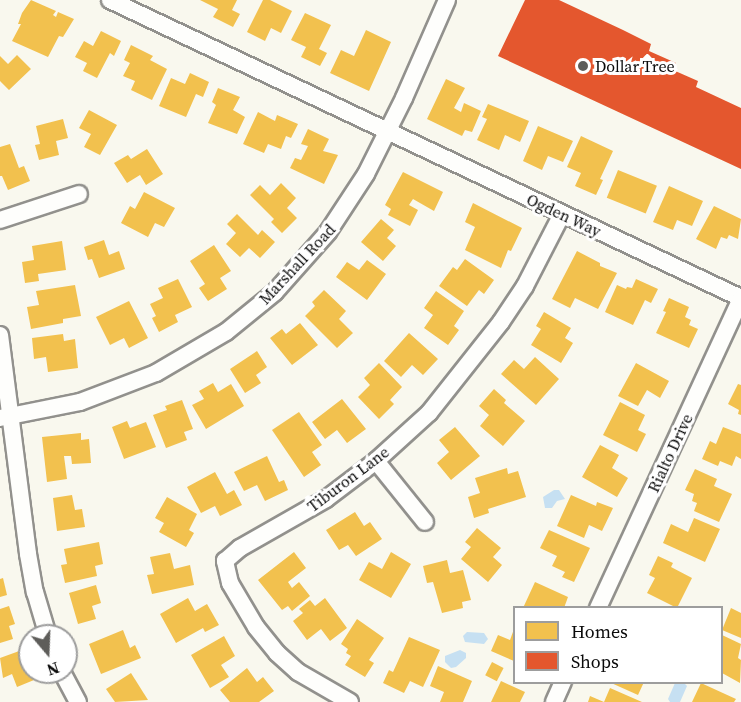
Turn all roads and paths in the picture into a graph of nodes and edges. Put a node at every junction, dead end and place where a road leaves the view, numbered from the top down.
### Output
1 (110, 0) edge
2 (447, 0) edge
3 (387, 132) junction
4 (79, 194) dead end
5 (562, 214) junction
6 (0, 220) edge
7 (741, 298) edge
8 (0, 335) edge
9 (6, 417) edge
10 (376, 461) junction
11 (425, 522) dead end
12 (599, 606) edge
13 (45, 624) edge
14 (68, 684) edge
15 (562, 684) edge
16 (78, 702) edge
17 (350, 702) edge
18 (554, 702) edge

1 - 3 street, Ogden Way
2 - 3 street, Marshall Road
3 - 5 street, Ogden Way
3 - 9 street, Marshall Road
4 - 6 street
5 - 7 street, Ogden Way
5 - 10 street, Tiburon Lane
7 - 12 street, Rialto Drive
8 - 9 street
9 - 13 street
10 - 11 street
10 - 17 street, Tiburon Lane
14 - 16 street
15 - 18 street

